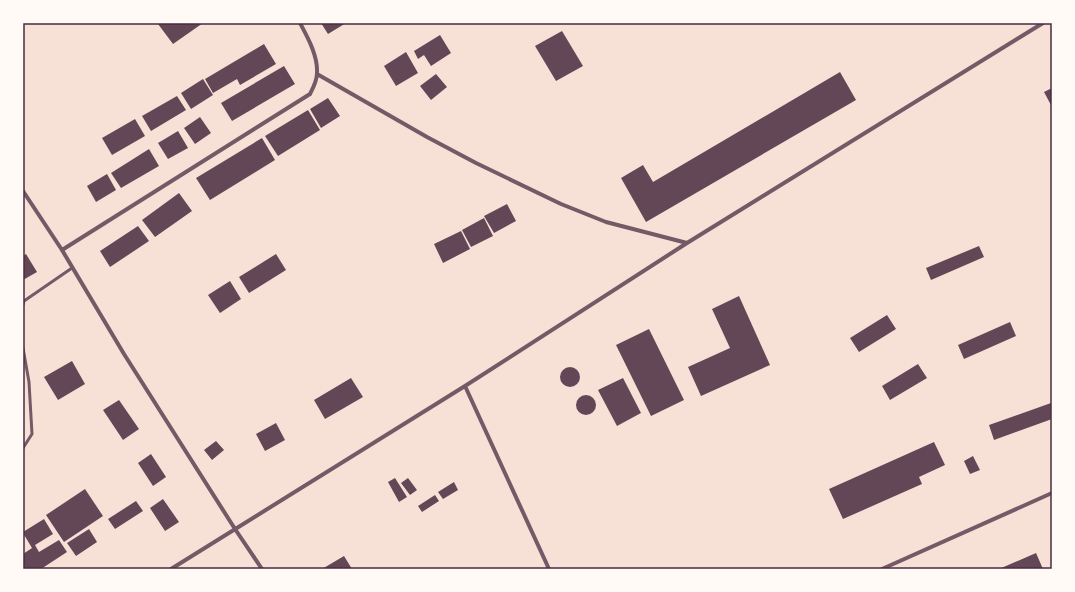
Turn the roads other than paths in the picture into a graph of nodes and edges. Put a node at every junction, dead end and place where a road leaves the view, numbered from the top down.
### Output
1 (300, 23) edge
2 (1043, 23) edge
3 (318, 74) junction
4 (23, 191) edge
5 (687, 243) junction
6 (62, 250) junction
7 (72, 268) junction
8 (23, 305) edge
9 (23, 348) edge
10 (465, 386) junction
11 (23, 448) edge
12 (1052, 493) edge
13 (235, 529) junction
14 (171, 569) edge
15 (262, 569) edge
16 (549, 569) edge
17 (882, 569) edge

1 - 3 street
2 - 5 street
3 - 5 street
3 - 6 street
4 - 6 street
5 - 10 street
6 - 7 street
7 - 8 lane
7 - 13 street
9 - 11 lane
10 - 13 street
10 - 16 street
12 - 17 street
13 - 14 street
13 - 15 street

